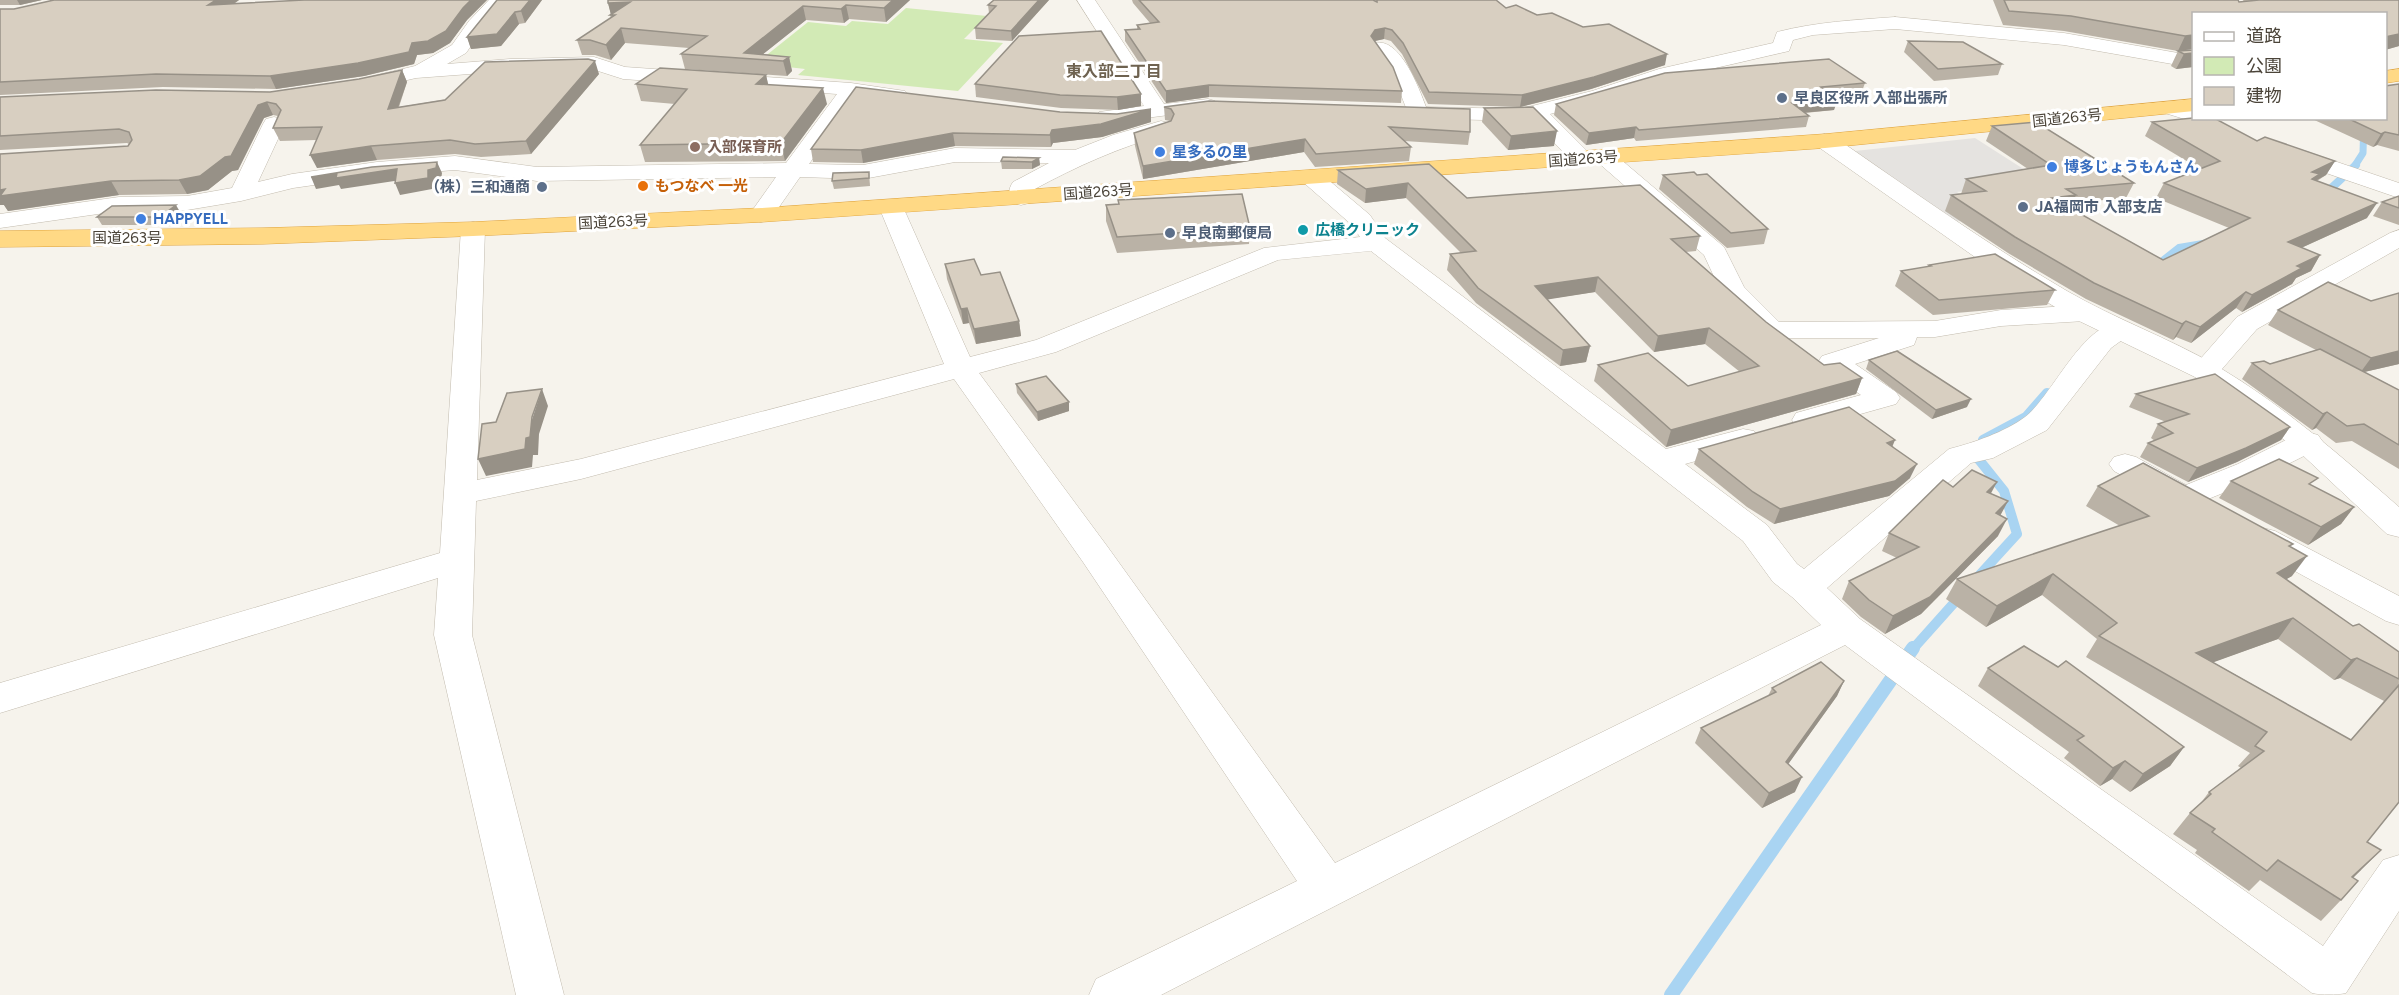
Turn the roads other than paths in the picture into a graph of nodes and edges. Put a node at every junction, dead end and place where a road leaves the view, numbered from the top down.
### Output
1 (499, 0) edge
2 (1086, 0) edge
3 (1382, 47) edge
4 (2188, 61) edge
5 (416, 72) junction
6 (342, 88) edge
7 (851, 89) junction
8 (921, 98) edge
9 (1232, 106) edge
10 (1182, 107) junction
11 (1158, 111) junction
12 (1535, 111) junction
13 (1394, 112) edge
14 (1418, 113) junction
15 (2192, 114) edge
16 (1084, 117) edge
17 (274, 124) edge
18 (1825, 141) junction
19 (2274, 147) edge
20 (1078, 157) junction
21 (1594, 158) junction
22 (794, 170) junction
23 (1311, 177) junction
24 (2399, 191) edge
25 (241, 194) junction
26 (1021, 198) junction
27 (891, 207) junction
28 (762, 215) junction
29 (0, 221) edge
30 (473, 230) junction
31 (2399, 238) edge
32 (0, 239) edge
33 (1376, 243) junction
34 (2103, 322) junction
35 (1935, 329) junction
36 (960, 367) junction
37 (2205, 371) junction
38 (2307, 442) junction
39 (1658, 461) junction
40 (2125, 464) dead end
41 (461, 494) junction
42 (2186, 497) junction
43 (2399, 526) edge
44 (457, 560) junction
45 (1805, 588) junction
46 (2399, 612) edge
47 (1858, 636) junction
48 (0, 698) edge
49 (2399, 874) edge
50 (1327, 888) junction
51 (540, 995) edge
52 (1113, 995) edge

1 - 5 street
2 - 11 street
3 - 14 street
4 - 12 street
5 - 6 street
5 - 7 street
7 - 8 street
7 - 22 street
9 - 10 street
10 - 11 street
10 - 20 street
11 - 16 street
12 - 14 street
12 - 21 street
13 - 14 street
15 - 18 highway, 国道263号
17 - 25 street
18 - 21 highway, 国道263号
18 - 34 street
19 - 24 street
20 - 22 street
20 - 26 street
21 - 23 highway, 国道263号
21 - 35 street
22 - 25 street
22 - 28 street
23 - 26 highway, 国道263号
23 - 33 street
25 - 29 street
26 - 27 highway, 国道263号
27 - 28 highway, 国道263号
27 - 36 street
28 - 30 highway, 国道263号
30 - 32 highway, 国道263号
30 - 41 street
31 - 37 street
33 - 36 street
33 - 39 street
34 - 35 street
34 - 37 street
34 - 45 street
35 - 39 street
36 - 41 street
36 - 50 street
37 - 38 street
38 - 42 street
38 - 43 street
39 - 45 street
40 - 42 street
41 - 44 street
42 - 46 street
44 - 48 street
44 - 51 street
45 - 47 street
47 - 49 street
47 - 50 street
50 - 52 street

